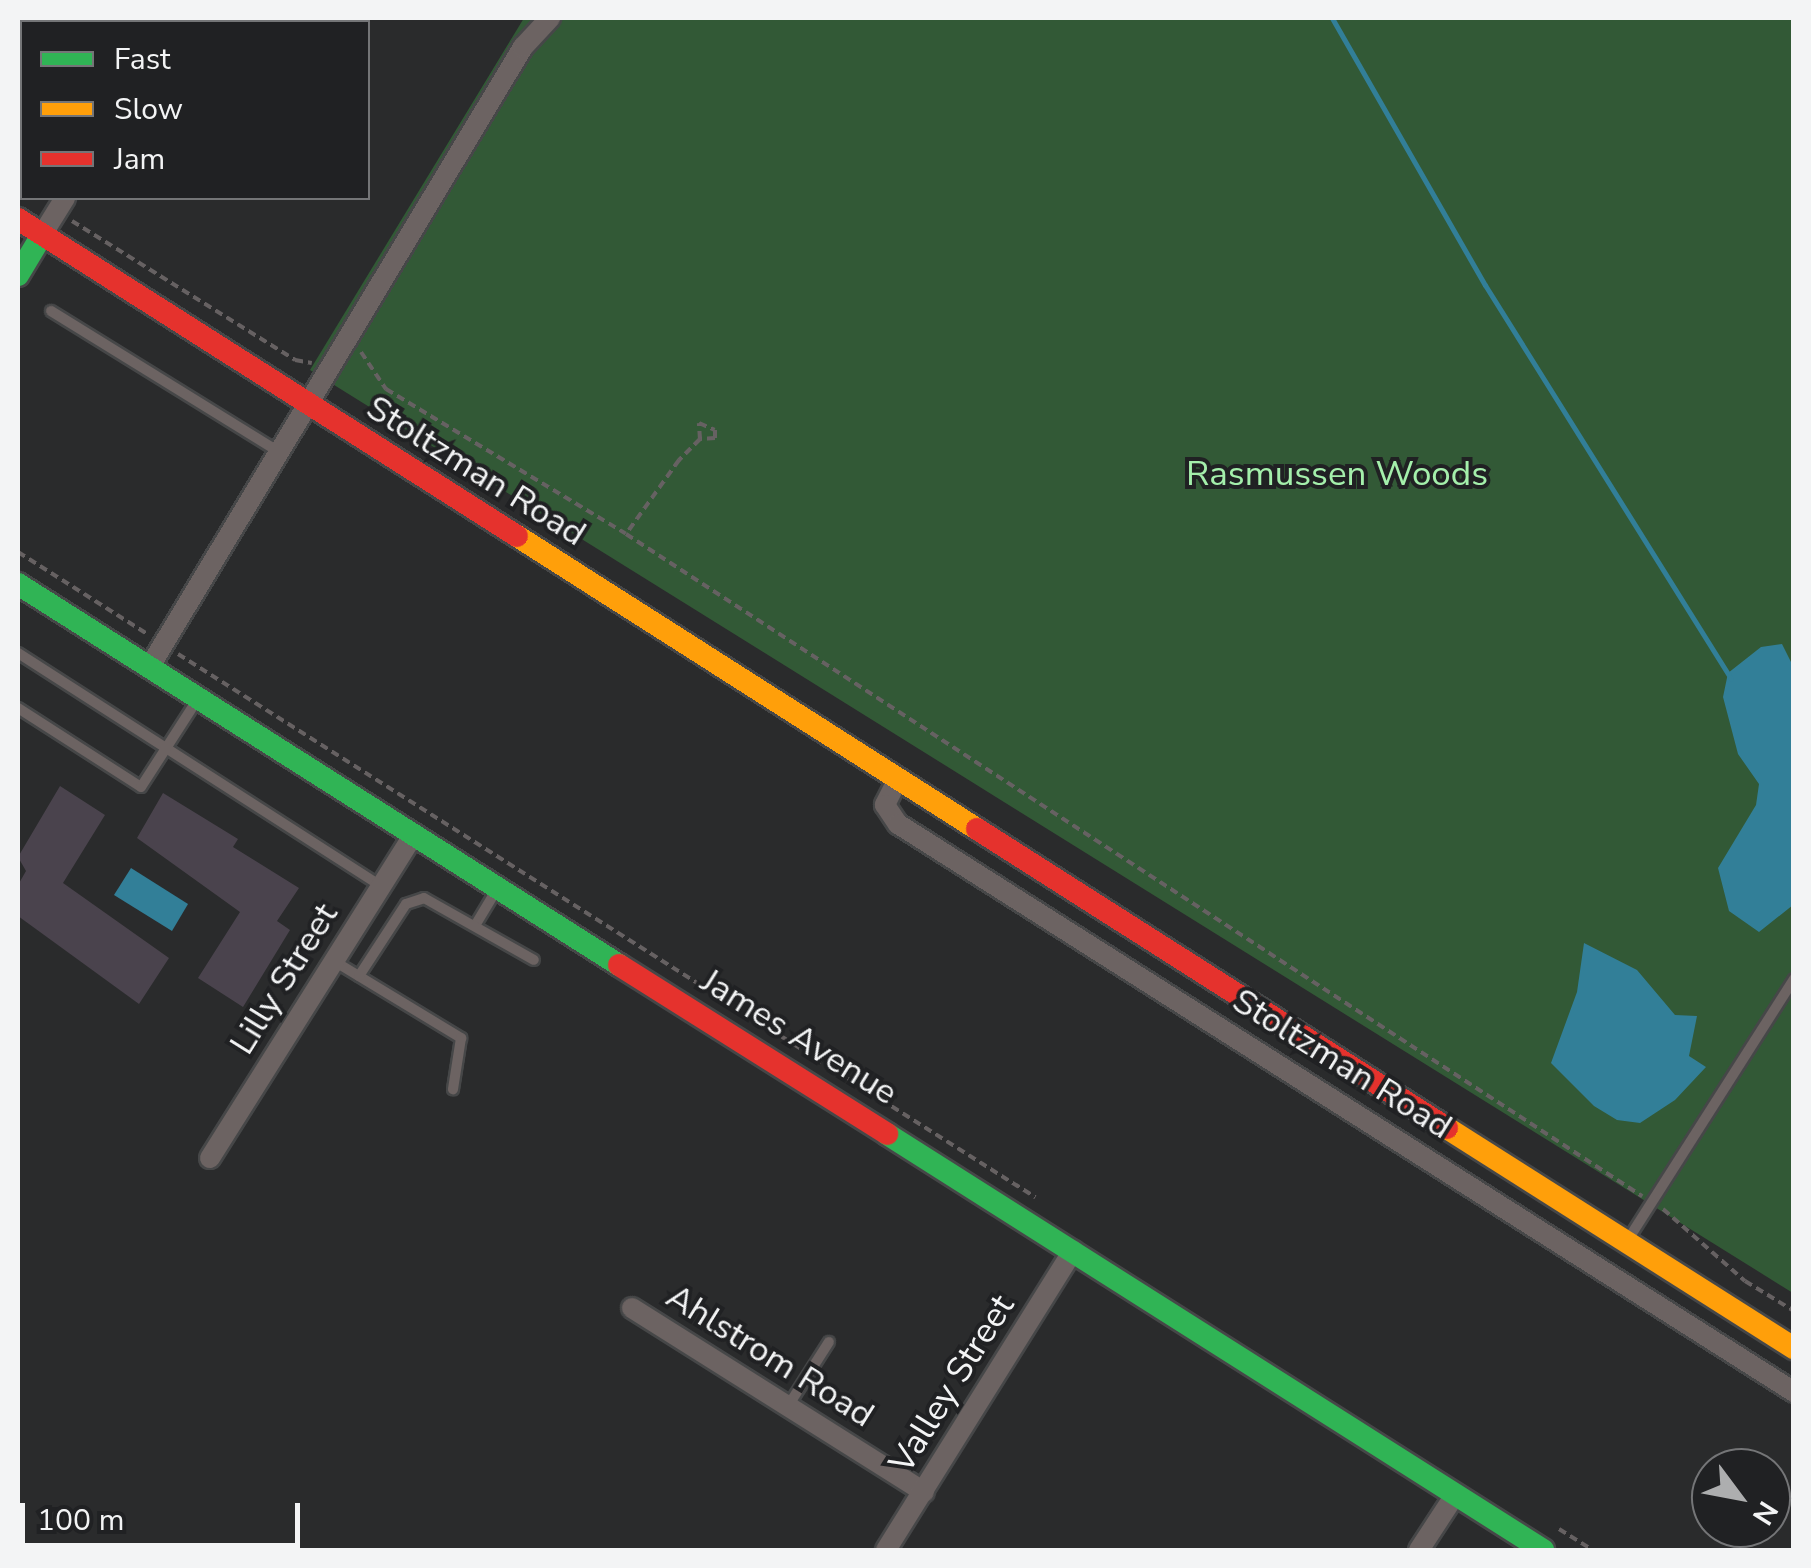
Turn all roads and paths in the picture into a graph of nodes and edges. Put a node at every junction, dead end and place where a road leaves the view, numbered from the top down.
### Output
1 (550, 18) edge
2 (64, 200) edge
3 (18, 219) edge
4 (76, 224) dead end
5 (42, 235) junction
6 (18, 274) edge
7 (51, 312) dead end
8 (356, 328) junction
9 (320, 364) dead end
10 (308, 406) junction
11 (700, 440) dead end
12 (280, 453) junction
13 (626, 534) junction
14 (18, 552) edge
15 (18, 584) edge
16 (164, 645) junction
17 (18, 652) edge
18 (149, 668) junction
19 (198, 699) junction
20 (18, 708) edge
21 (166, 748) junction
22 (898, 779) junction
23 (413, 836) junction
24 (382, 886) junction
25 (497, 888) junction
26 (476, 924) junction
27 (534, 960) dead end
28 (334, 961) junction
29 (359, 976) junction
30 (1794, 979) edge
31 (453, 1089) dead end
32 (210, 1158) dead end
33 (1038, 1199) dead end
34 (1652, 1202) junction
35 (1626, 1243) junction
36 (1073, 1252) junction
37 (632, 1308) dead end
38 (1794, 1311) edge
39 (830, 1342) dead end
40 (1794, 1348) edge
41 (1794, 1392) edge
42 (788, 1406) junction
43 (924, 1492) junction
44 (1454, 1495) junction
45 (1542, 1518) dead end
46 (886, 1550) edge
47 (1419, 1550) edge
48 (1543, 1550) edge
49 (1592, 1550) edge

1 - 8 street
2 - 5 street
3 - 5 street, Stoltzman Road
4 - 9 path
5 - 6 street
5 - 10 street, Stoltzman Road
7 - 12 lane
8 - 10 street
8 - 13 path
10 - 12 street
10 - 22 street, Stoltzman Road
11 - 13 path
12 - 16 street
13 - 34 path
14 - 16 path
15 - 18 street, James Avenue
16 - 18 street
16 - 33 path
17 - 21 lane
18 - 19 street, James Avenue
19 - 21 lane
19 - 23 street, James Avenue
20 - 21 lane
21 - 24 lane
22 - 35 street, Stoltzman Road
22 - 41 street, Stoltzman Road
23 - 24 street, Lilly Street
23 - 25 street, James Avenue
24 - 28 street, Lilly Street
25 - 26 lane
25 - 36 street, James Avenue
26 - 27 lane
26 - 29 lane
28 - 29 lane
28 - 32 street, Lilly Street
29 - 31 lane
30 - 34 lane
34 - 35 lane
34 - 38 path
35 - 40 street, Stoltzman Road
36 - 43 street, Valley Street
36 - 44 street, James Avenue
37 - 42 street, Ahlstrom Road
39 - 42 lane
42 - 43 street, Ahlstrom Road
43 - 46 street, Valley Street
44 - 47 street
44 - 48 street, James Avenue
45 - 49 path

